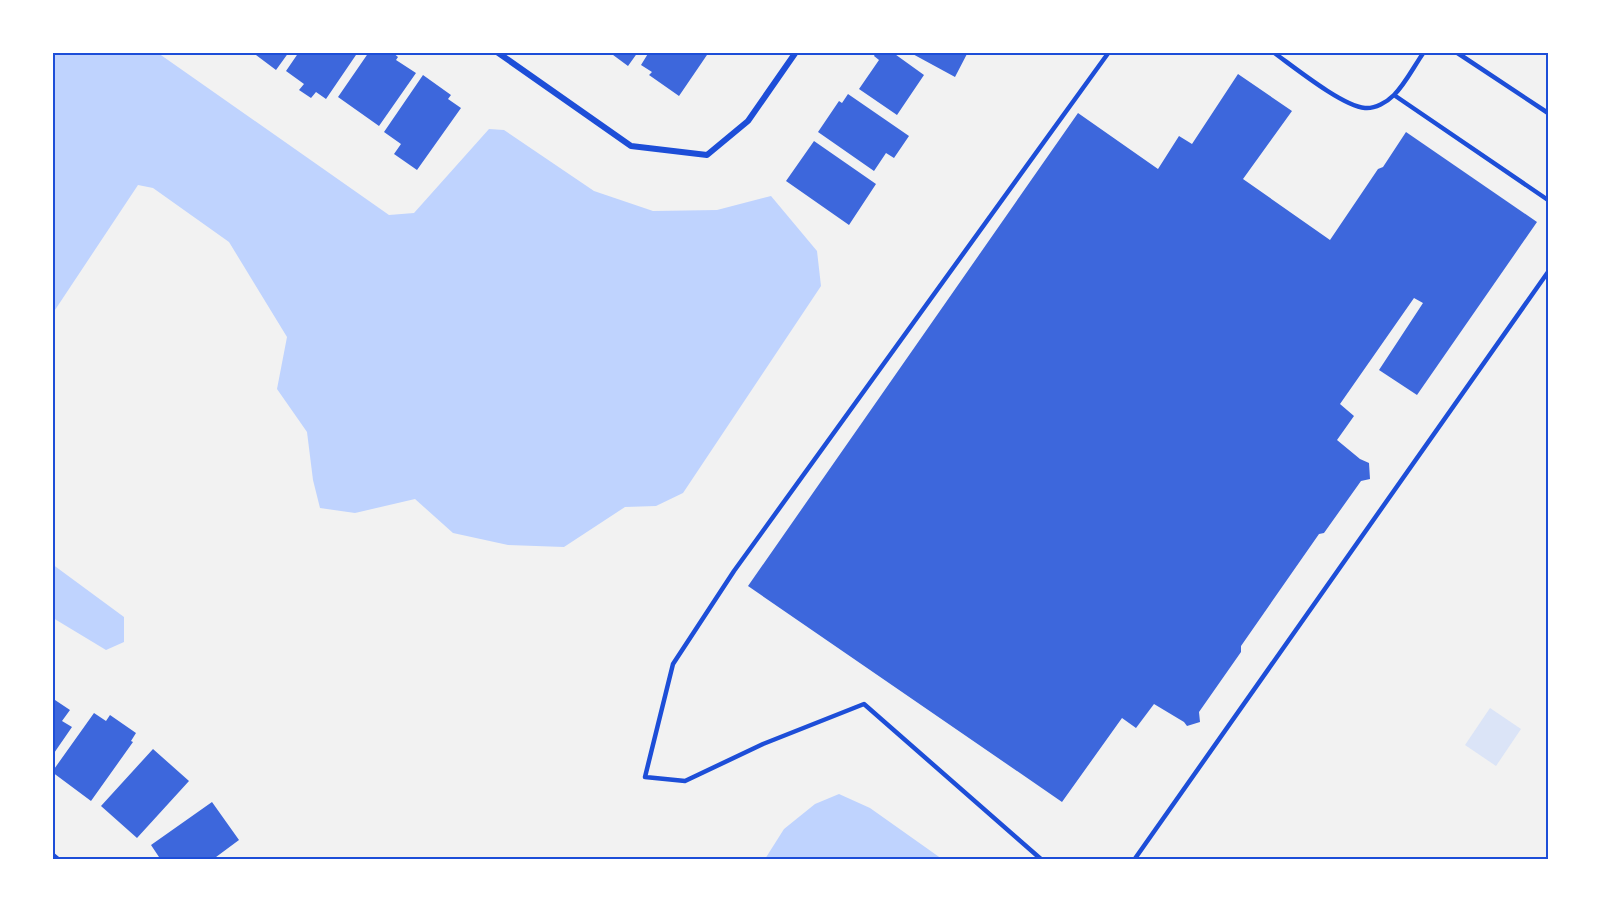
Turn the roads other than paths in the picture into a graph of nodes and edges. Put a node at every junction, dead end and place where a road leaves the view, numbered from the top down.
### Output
1 (497, 52) edge
2 (796, 52) edge
3 (1109, 52) edge
4 (1273, 52) edge
5 (1424, 52) edge
6 (1456, 52) edge
7 (1394, 95) junction
8 (1548, 113) edge
9 (1548, 200) edge
10 (1548, 272) edge
11 (52, 855) edge
12 (58, 860) edge
13 (1042, 860) edge
14 (1134, 860) edge

1 - 2 street
3 - 13 lane
4 - 7 lane
5 - 7 lane
6 - 8 lane
7 - 9 lane
10 - 14 lane
11 - 12 street

